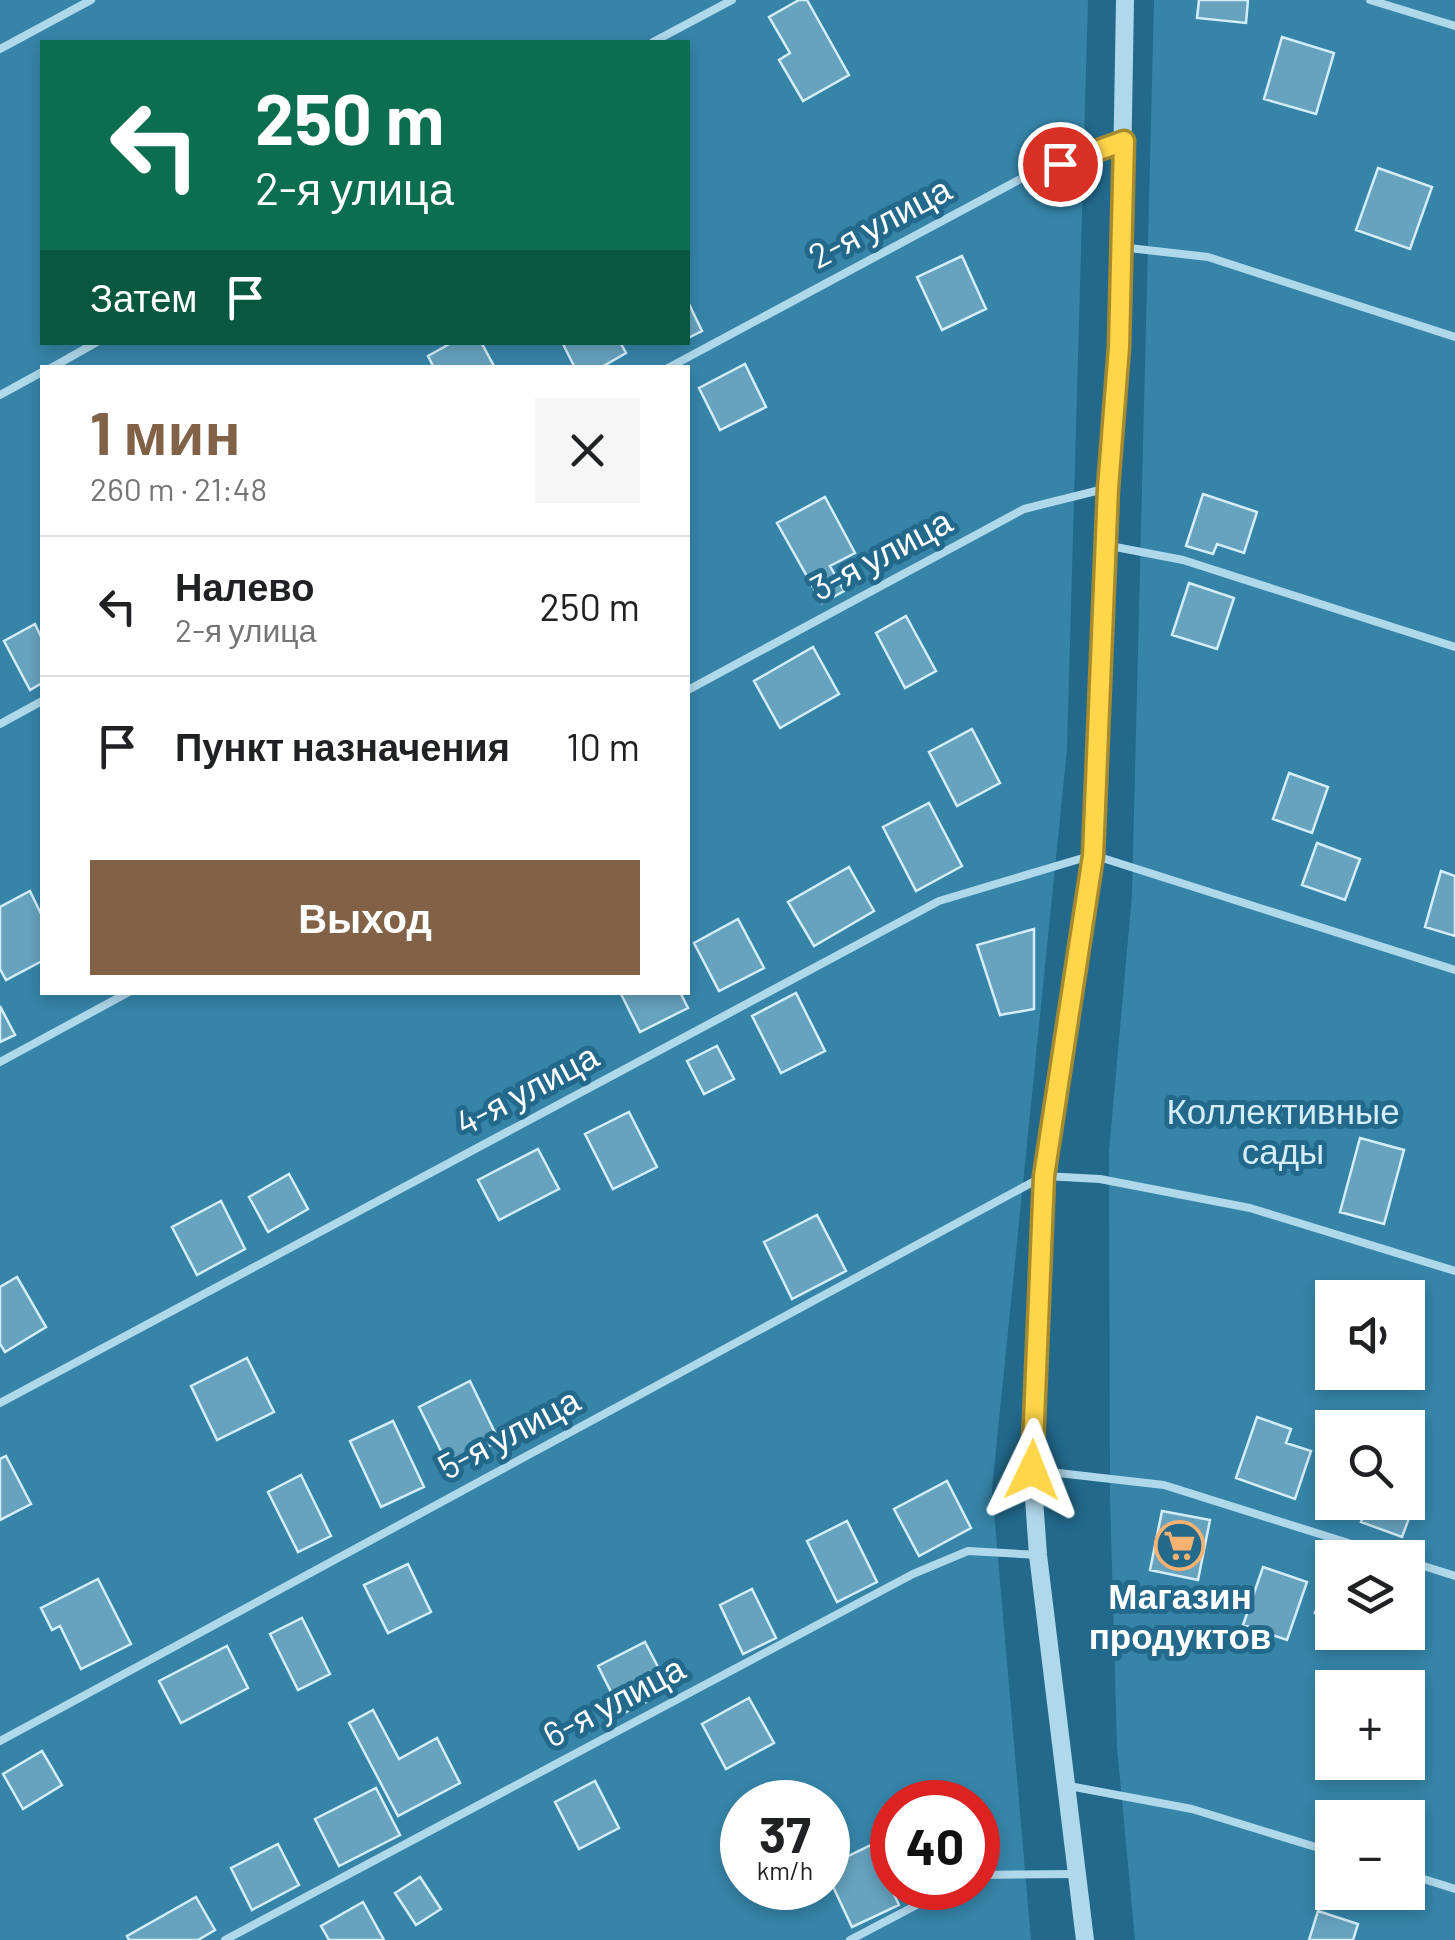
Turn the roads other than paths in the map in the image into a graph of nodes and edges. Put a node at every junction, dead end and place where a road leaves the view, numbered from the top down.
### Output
1 (91, 0) edge
2 (732, 0) edge
3 (1125, 0) edge
4 (1370, 0) edge
5 (1455, 26) edge
6 (657, 40) edge
7 (0, 49) edge
8 (1124, 141) junction
9 (1120, 248) junction
10 (1455, 337) edge
11 (93, 345) edge
12 (56, 365) edge
13 (674, 365) edge
14 (40, 373) edge
15 (0, 395) edge
16 (1108, 488) junction
17 (1105, 545) junction
18 (1455, 646) edge
19 (690, 689) edge
20 (40, 702) edge
21 (0, 724) edge
22 (1093, 856) junction
23 (1455, 970) edge
24 (123, 995) edge
25 (0, 1062) edge
26 (1044, 1176) junction
27 (1455, 1272) edge
28 (0, 1403) edge
29 (1032, 1470) junction
30 (1338, 1540) edge
31 (1038, 1555) junction
32 (1425, 1566) edge
33 (1455, 1576) edge
34 (0, 1740) edge
35 (1065, 1786) junction
36 (1315, 1847) edge
37 (1076, 1874) junction
38 (1000, 1875) edge
39 (1425, 1879) edge
40 (1455, 1889) edge
41 (907, 1910) edge
42 (225, 1940) edge
43 (850, 1940) edge
44 (1085, 1940) edge

1 - 7 lane
2 - 6 lane
3 - 8 street
4 - 5 lane
8 - 9 street
8 - 13 lane, 2-я улица
9 - 10 lane
9 - 16 street
11 - 12 lane
14 - 15 lane
16 - 17 street
16 - 19 lane, 3-я улица
17 - 18 lane
17 - 22 street
20 - 21 lane
22 - 23 lane
22 - 26 street
22 - 28 lane, 4-я улица
24 - 25 lane
26 - 27 lane
26 - 29 street
26 - 34 lane, 5-я улица
29 - 30 lane
29 - 31 street
31 - 35 street
31 - 42 lane, 6-я улица
32 - 33 lane
35 - 36 lane
35 - 37 street
37 - 38 lane
37 - 44 street
39 - 40 lane
41 - 43 lane

